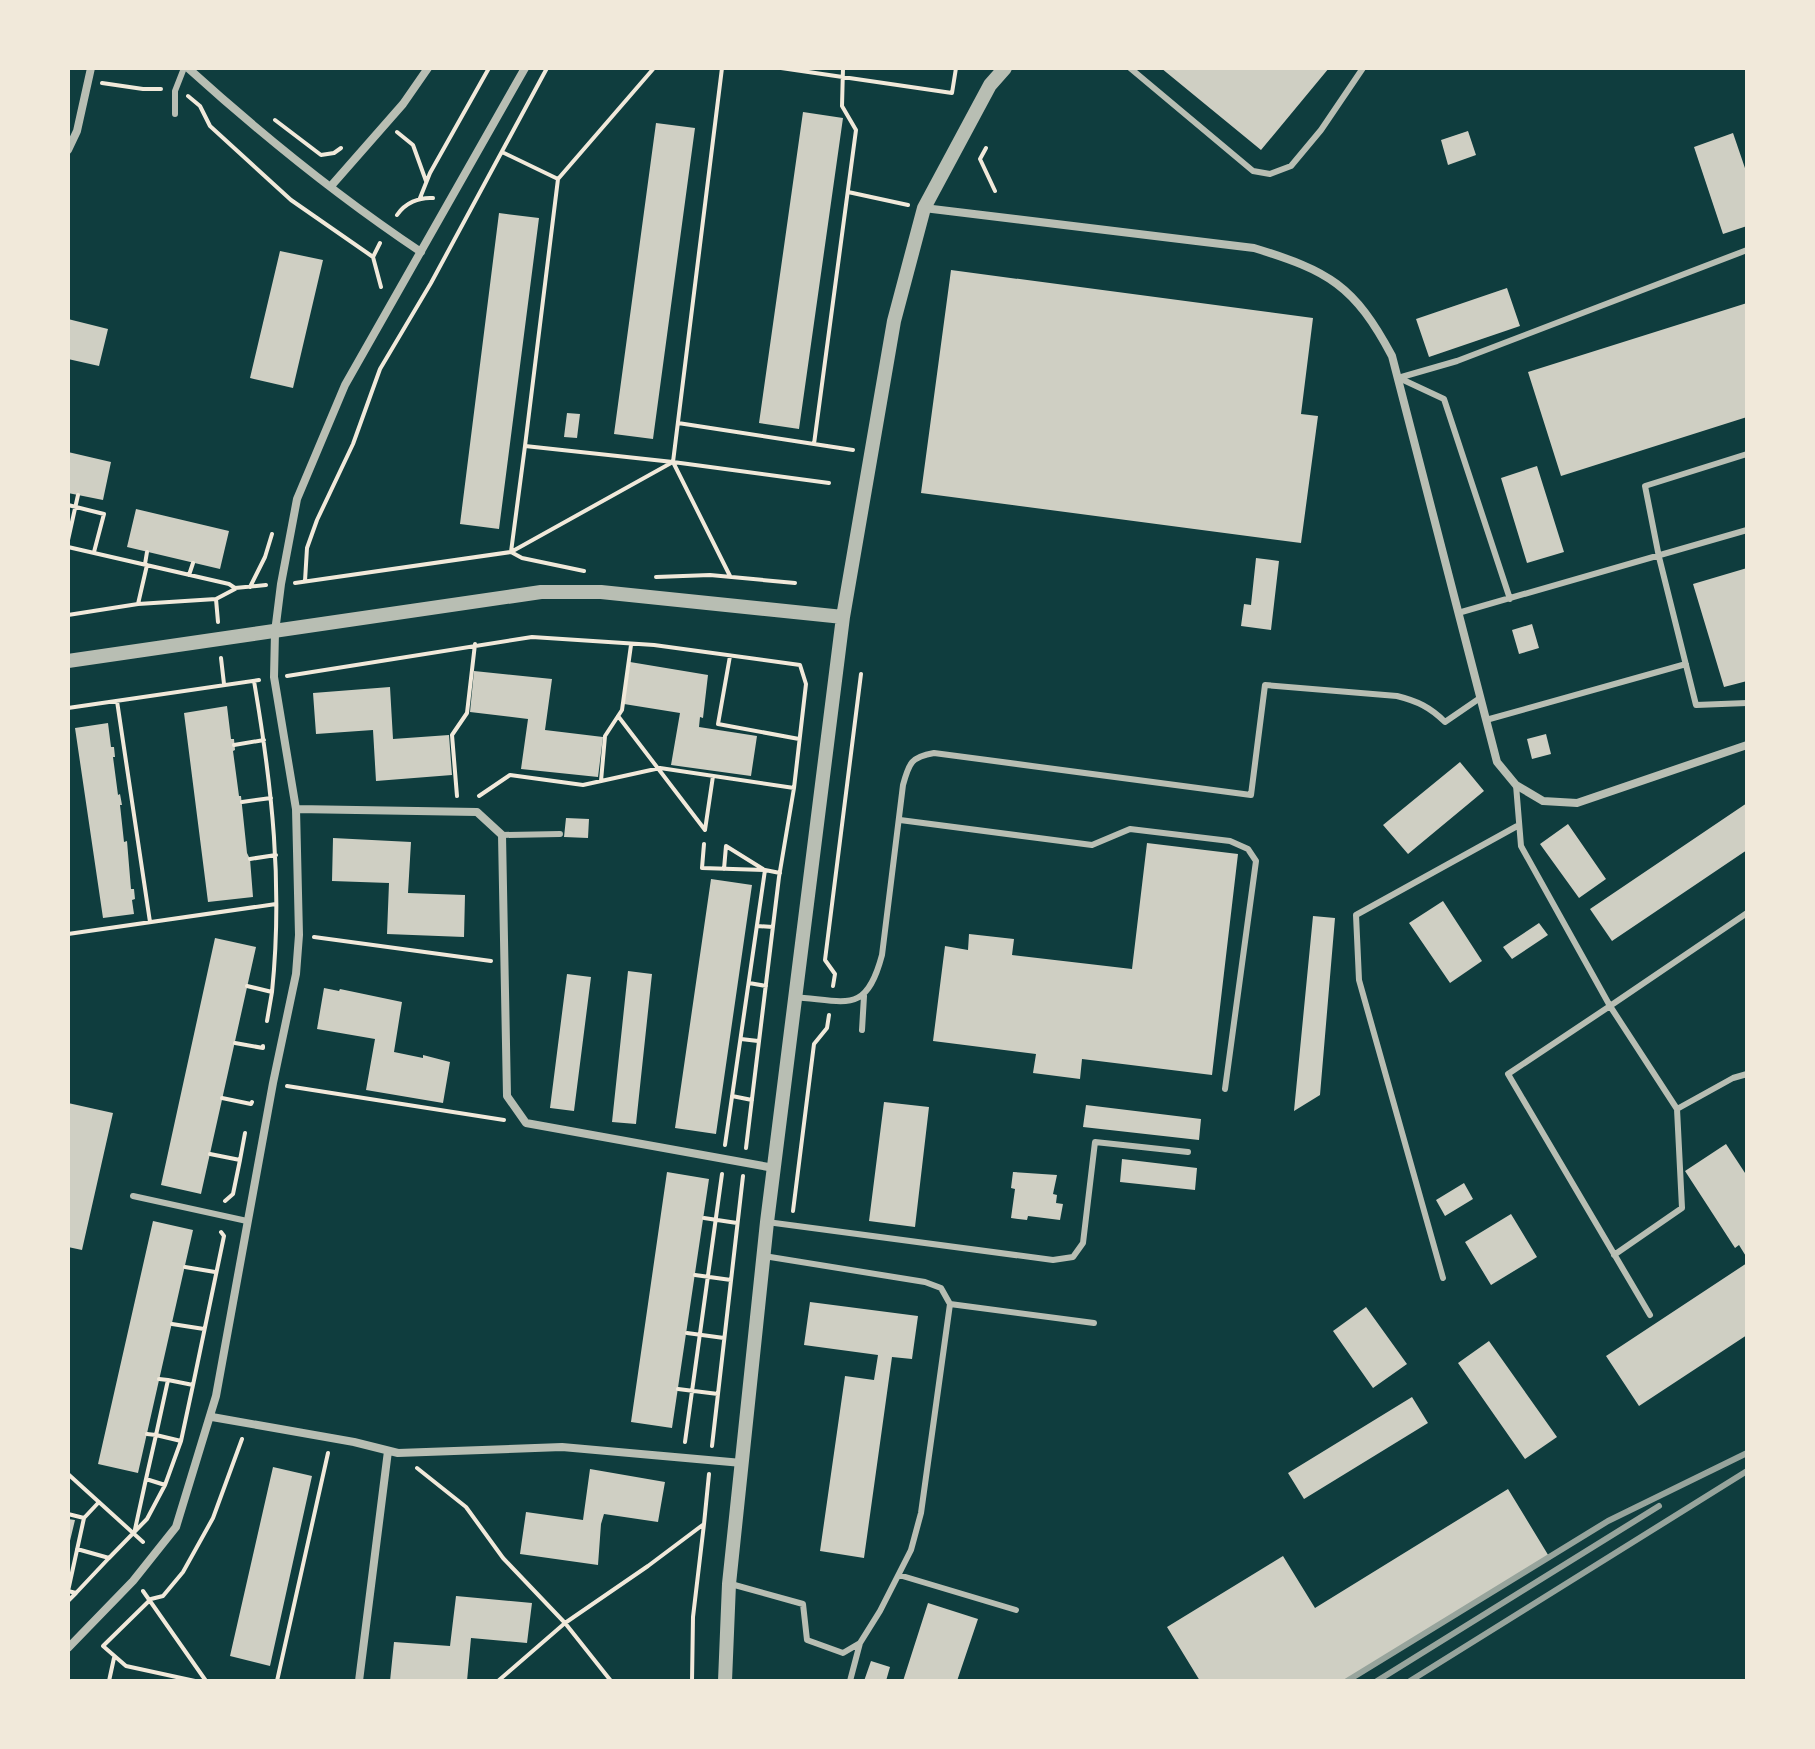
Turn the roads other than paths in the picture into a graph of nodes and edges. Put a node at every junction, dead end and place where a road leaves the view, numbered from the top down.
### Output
1 (91, 68) edge
2 (186, 68) edge
3 (428, 68) edge
4 (525, 68) edge
5 (1005, 68) edge
6 (1130, 68) edge
7 (1363, 68) edge
8 (175, 114) dead end
9 (68, 150) edge
10 (331, 186) junction
11 (924, 208) junction
12 (1747, 250) edge
13 (421, 252) junction
14 (1398, 378) junction
15 (1747, 454) edge
16 (1747, 530) edge
17 (1659, 557) junction
18 (1510, 599) junction
19 (1458, 613) junction
20 (843, 617) junction
21 (275, 632) junction
22 (68, 661) edge
23 (1686, 664) junction
24 (1480, 698) junction
25 (1747, 703) edge
26 (1486, 720) junction
27 (1747, 745) edge
28 (1516, 785) junction
29 (296, 809) junction
30 (900, 820) junction
31 (1519, 825) junction
32 (560, 834) dead end
33 (502, 835) junction
34 (1747, 913) edge
35 (864, 996) junction
36 (794, 997) junction
37 (1610, 1006) junction
38 (862, 1030) dead end
39 (1747, 1074) edge
40 (1225, 1089) dead end
41 (1677, 1109) junction
42 (1188, 1152) dead end
43 (774, 1168) junction
44 (133, 1196) dead end
45 (247, 1221) junction
46 (767, 1222) junction
47 (1614, 1255) junction
48 (764, 1256) junction
49 (1443, 1278) dead end
50 (950, 1304) junction
51 (1650, 1315) dead end
52 (1094, 1323) dead end
53 (212, 1417) junction
54 (393, 1452) junction
55 (742, 1463) junction
56 (899, 1575) junction
57 (729, 1584) junction
58 (1016, 1610) dead end
59 (860, 1643) junction
60 (68, 1648) edge
61 (359, 1681) edge
62 (725, 1681) edge
63 (850, 1681) edge

1 - 9 street
2 - 8 lane
2 - 10 street
3 - 10 street
4 - 13 street
5 - 11 street
6 - 7 lane
10 - 13 street
11 - 14 street
11 - 20 street
12 - 14 lane
13 - 21 street
14 - 18 lane
14 - 19 street
15 - 17 lane
16 - 17 lane
17 - 18 lane
17 - 23 lane
18 - 19 lane
19 - 24 street
20 - 21 street
20 - 36 street
21 - 22 street
21 - 29 street
23 - 25 lane
23 - 26 lane
24 - 26 street
24 - 30 lane
26 - 28 street
27 - 28 street
28 - 31 lane
29 - 33 street
29 - 45 street
30 - 35 lane
30 - 40 lane
31 - 37 lane
31 - 49 lane
32 - 33 lane
33 - 43 street
34 - 37 lane
35 - 36 lane
35 - 38 lane
36 - 43 street
37 - 41 lane
37 - 47 lane
39 - 41 lane
41 - 47 lane
42 - 46 lane
43 - 46 street
44 - 45 lane
45 - 53 street
46 - 48 street
47 - 51 lane
48 - 50 lane
48 - 55 street
50 - 52 lane
50 - 56 lane
53 - 54 street
53 - 60 street
54 - 55 street
54 - 61 street
55 - 57 street
56 - 58 lane
56 - 59 lane
57 - 59 lane
57 - 62 street
59 - 63 lane

